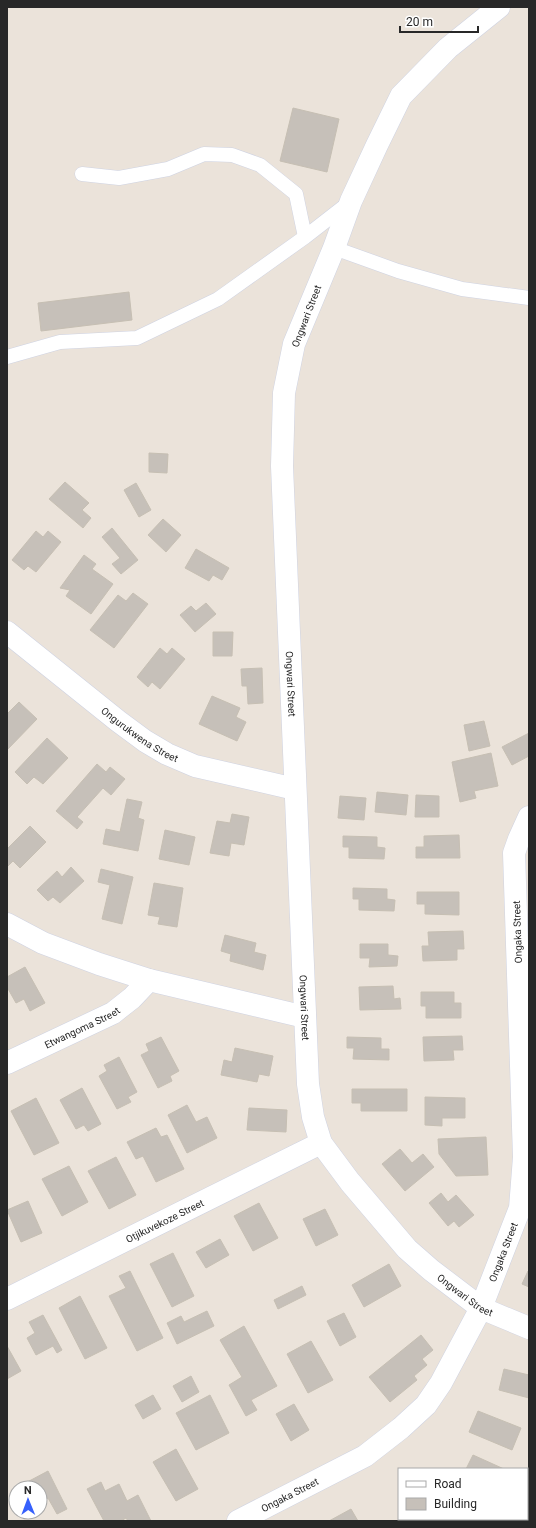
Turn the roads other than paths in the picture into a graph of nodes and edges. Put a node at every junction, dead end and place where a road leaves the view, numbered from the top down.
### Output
1 (499, 7) edge
2 (82, 174) dead end
3 (351, 201) junction
4 (305, 237) junction
5 (334, 248) junction
6 (529, 298) edge
7 (7, 358) edge
8 (7, 632) edge
9 (295, 789) junction
10 (529, 817) edge
11 (7, 924) edge
12 (149, 980) junction
13 (305, 1017) junction
14 (7, 1063) edge
15 (321, 1143) junction
16 (7, 1299) edge
17 (481, 1308) junction
18 (529, 1328) edge
19 (238, 1521) edge

1 - 3 street, Ongwari Street
2 - 4 lane
3 - 4 lane
3 - 5 street, Ongwari Street
4 - 7 lane
5 - 6 lane
5 - 9 street, Ongwari Street
8 - 9 street, Ongurukwena Street
9 - 13 street, Ongwari Street
10 - 17 street, Ongaka Street
11 - 12 street
12 - 13 street
12 - 14 street, Etwangoma Street
13 - 15 street, Ongwari Street
15 - 16 street, Otjikuvekoze Street
15 - 17 street, Ongwari Street
17 - 18 street, Ongwari Street
17 - 19 street, Ongaka Street

